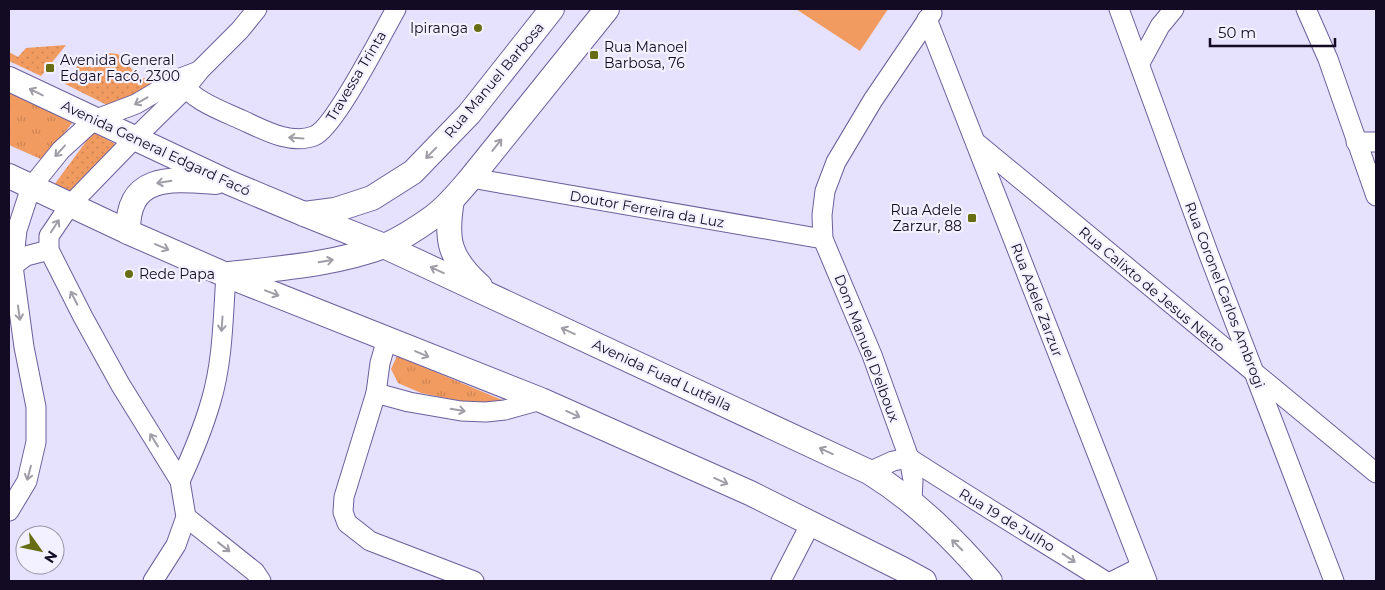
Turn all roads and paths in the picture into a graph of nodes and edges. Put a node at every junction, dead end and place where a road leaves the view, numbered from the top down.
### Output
1 (257, 9) edge
2 (396, 9) edge
3 (552, 9) edge
4 (607, 9) edge
5 (1119, 9) edge
6 (1174, 9) edge
7 (1306, 9) edge
8 (931, 14) edge
9 (1140, 63) junction
10 (9, 79) edge
11 (182, 84) junction
12 (94, 120) junction
13 (134, 139) junction
14 (976, 142) junction
15 (1356, 142) junction
16 (1376, 142) edge
17 (9, 176) edge
18 (471, 178) junction
19 (230, 183) junction
20 (31, 187) junction
21 (1376, 196) edge
22 (452, 200) junction
23 (70, 205) junction
24 (15, 211) edge
25 (304, 214) junction
26 (128, 232) junction
27 (823, 239) junction
28 (384, 246) junction
29 (49, 250) junction
30 (13, 266) junction
31 (226, 275) junction
32 (488, 294) junction
33 (387, 339) junction
34 (1255, 374) junction
35 (376, 393) junction
36 (541, 400) junction
37 (909, 458) junction
38 (869, 472) junction
39 (1376, 472) edge
40 (180, 481) junction
41 (912, 501) junction
42 (9, 511) edge
43 (186, 517) junction
44 (811, 523) junction
45 (1144, 574) edge
46 (153, 581) edge
47 (261, 581) edge
48 (474, 581) edge
49 (781, 581) edge
50 (924, 581) edge
51 (990, 581) edge
52 (1105, 581) edge
53 (1113, 581) edge
54 (1334, 581) edge

1 - 11 street
2 -> 11 street, Travessa Trinta
3 -> 25 main road, Rua Manuel Barbosa
18 -> 4 main road
5 - 9 street, Rua Coronel Carlos Ambrogi
6 - 9 street
7 - 15 street
8 - 14 street, Rua Adele Zarzur
8 - 27 street
9 - 34 street, Rua Coronel Carlos Ambrogi
12 -> 10 main road, Avenida General Edgard Facó
11 -> 12 street
11 - 13 street
12 - 13 main road, Avenida General Edgard Facó
12 -> 20 street
13 - 19 main road, Avenida General Edgard Facó
13 - 23 street
14 - 34 street, Rua Calixto de Jesus Netto
14 - 45 street, Rua Adele Zarzur
15 - 16 street
15 - 21 street
17 - 20 main road
18 - 22 main road
18 - 27 street, Doutor Ferreira da Luz
19 - 25 main road, Avenida General Edgard Facó
19 -> 26 main road
20 - 23 main road
20 - 24 street
22 - 28 main road
22 - 32 main road
23 - 26 main road
29 -> 23 street
24 - 30 street
25 - 28 main road, Avenida Fuad Lutfalla
26 -> 31 main road
27 - 37 street, Dom Manuel D'elboux
31 -> 28 main road
32 -> 28 main road, Avenida Fuad Lutfalla
29 - 30 street
40 -> 29 street
30 -> 42 street
31 -> 33 main road
31 -> 40 street
38 -> 32 main road, Avenida Fuad Lutfalla
33 - 35 street
33 -> 36 main road
34 - 39 street, Rua Calixto de Jesus Netto
34 - 54 street, Rua Coronel Carlos Ambrogi
35 -> 36 street
35 - 48 street
36 -> 44 main road
37 - 38 street
37 - 41 street, Dom Manuel D'elboux
37 -> 52 street, Rua 19 de Julho
38 - 41 main road, Avenida Fuad Lutfalla
40 - 43 street
51 -> 41 main road, Avenida Fuad Lutfalla
43 - 46 street
43 -> 47 street
44 - 49 street
44 - 50 main road
45 - 53 street

